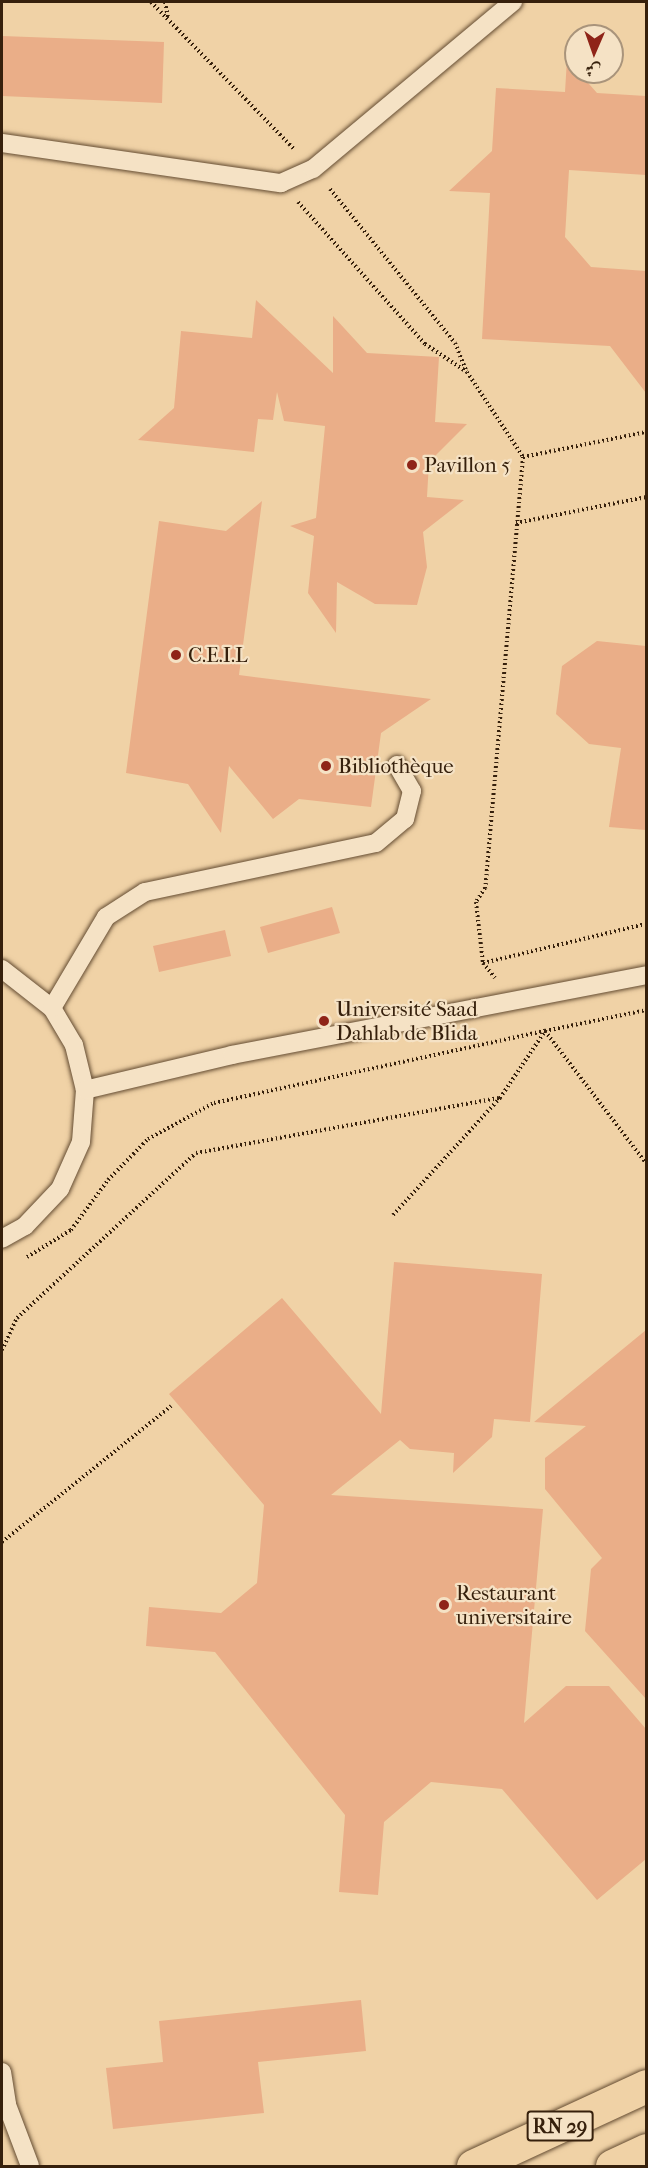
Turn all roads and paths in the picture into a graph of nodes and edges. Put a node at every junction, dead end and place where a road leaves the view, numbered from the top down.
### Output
1 (165, 2) edge
2 (513, 2) edge
3 (168, 18) dead end
4 (2, 143) edge
5 (281, 183) junction
6 (646, 432) edge
7 (523, 457) junction
8 (646, 496) edge
9 (516, 523) junction
10 (397, 765) dead end
11 (646, 924) edge
12 (3, 968) edge
13 (646, 975) edge
14 (52, 1008) junction
15 (646, 1010) edge
16 (544, 1031) junction
17 (85, 1090) junction
18 (500, 1098) junction
19 (646, 1163) edge
20 (393, 1215) dead end
21 (2, 1239) edge
22 (21, 1259) dead end
23 (2, 1350) edge
24 (171, 1406) dead end
25 (2, 1542) edge
26 (2, 2072) edge
27 (646, 2086) edge
28 (646, 2150) edge
29 (30, 2166) edge
30 (473, 2166) edge
31 (612, 2166) edge

1 - 3 path
2 - 5 lane
4 - 5 lane
5 - 7 path
6 - 7 path
7 - 9 path
8 - 9 path
9 - 11 path
10 - 14 lane
12 - 14 lane
13 - 17 lane
14 - 17 lane
15 - 16 path
16 - 18 path
16 - 19 path
16 - 22 path
17 - 21 lane
18 - 20 path
18 - 23 path
24 - 25 path
26 - 29 lane
27 - 30 highway, RN 29
28 - 31 highway, RN 29

